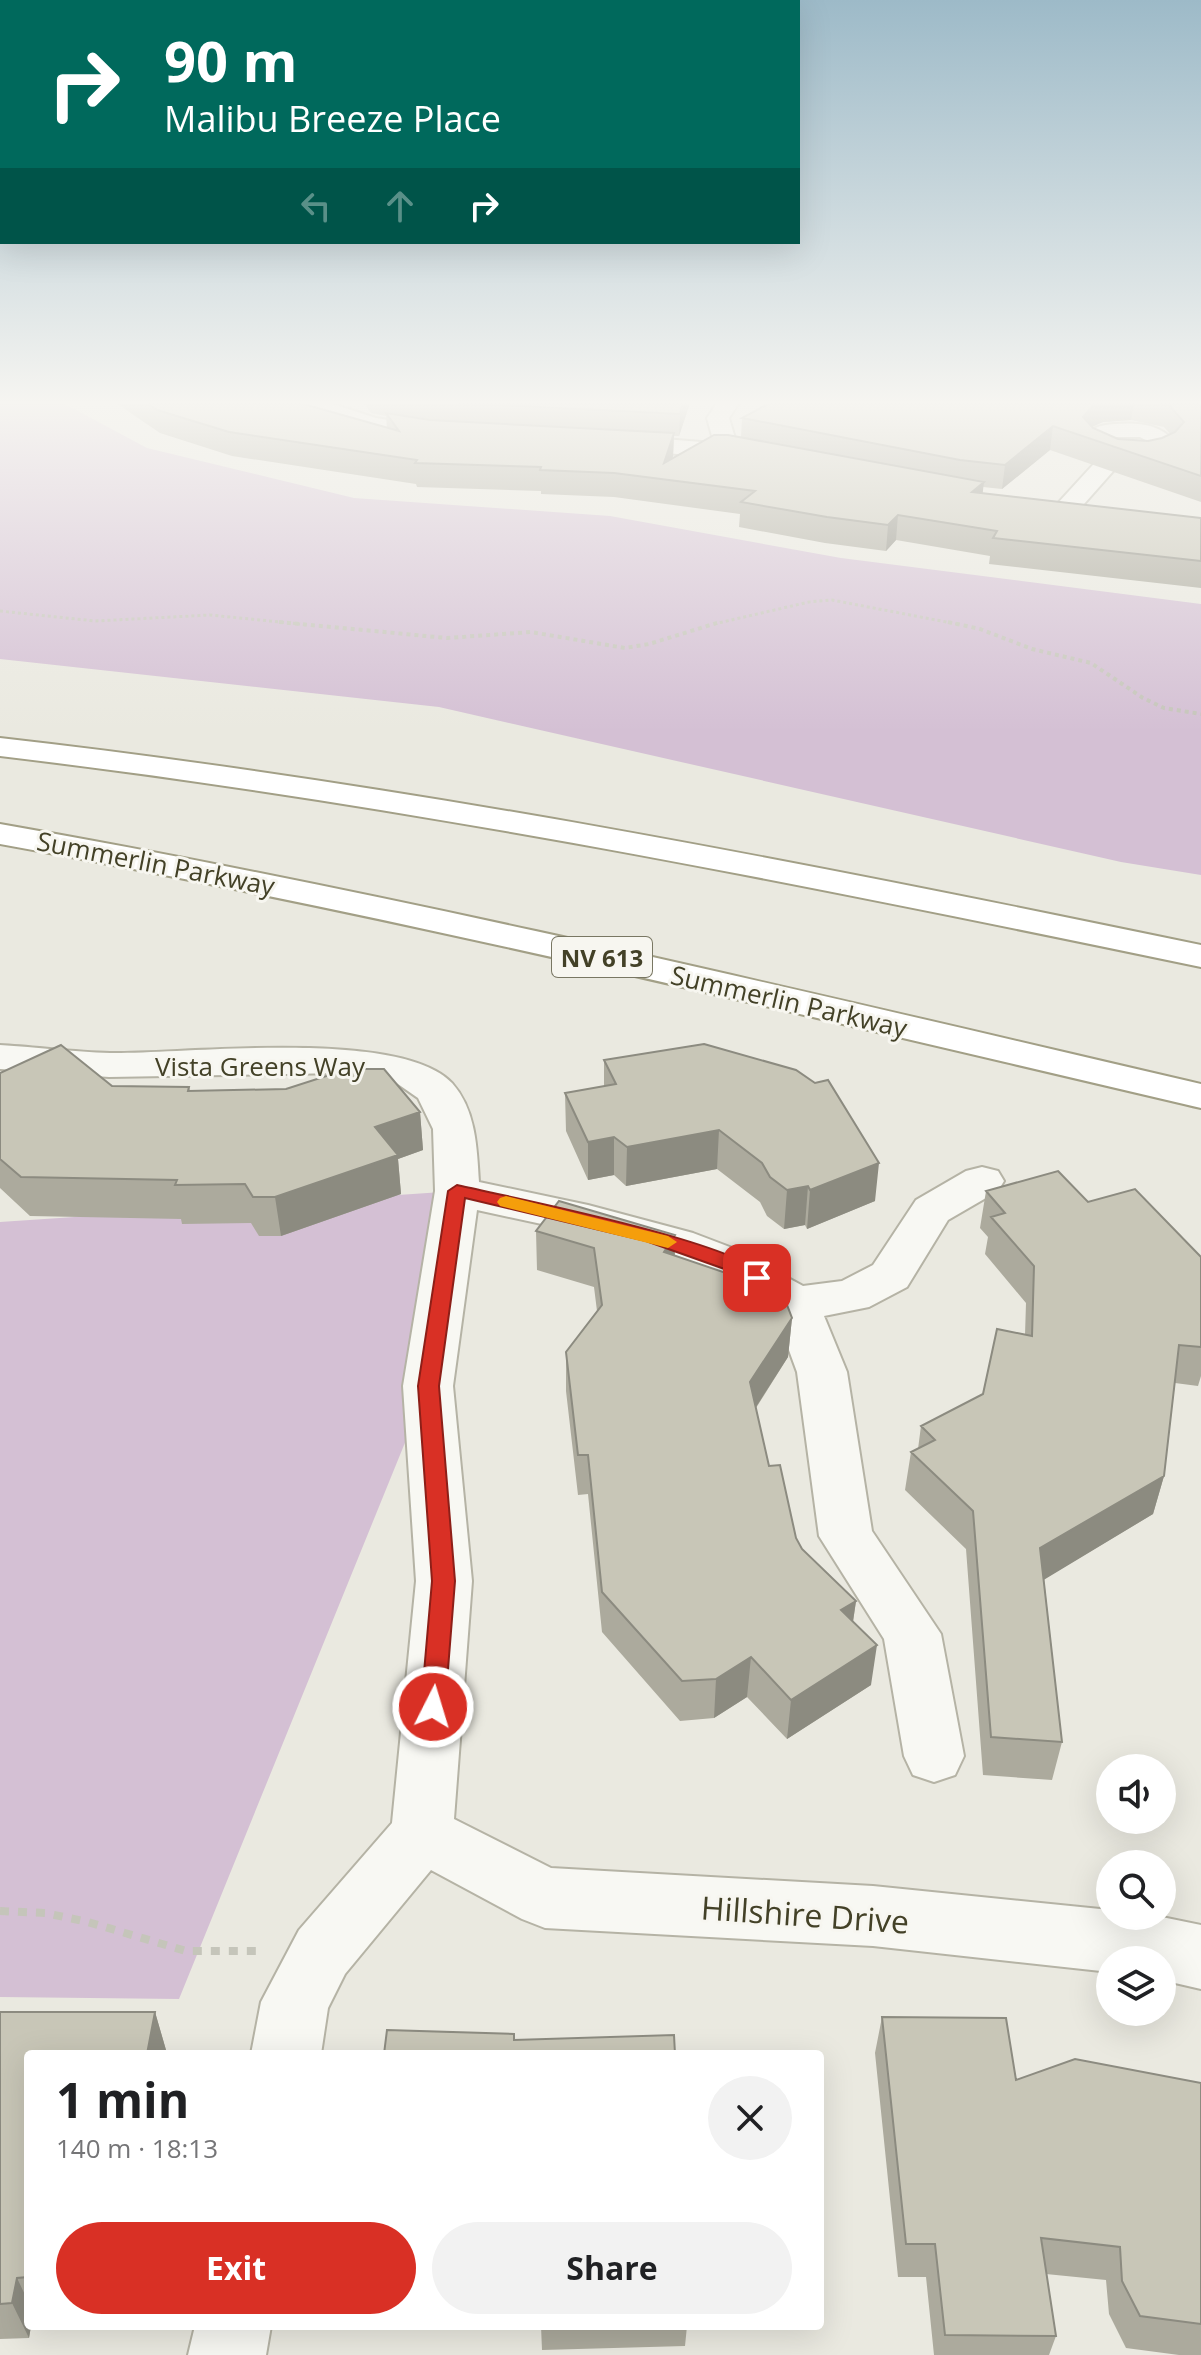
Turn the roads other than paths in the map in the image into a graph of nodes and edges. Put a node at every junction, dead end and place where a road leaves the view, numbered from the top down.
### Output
1 (0, 747) edge
2 (0, 834) edge
3 (1201, 956) edge
4 (0, 1057) edge
5 (1201, 1096) edge
6 (982, 1181) dead end
7 (457, 1191) junction
8 (795, 1303) junction
9 (934, 1756) dead end
10 (422, 1834) junction
11 (1201, 1957) edge
12 (287, 2050) edge
13 (232, 2330) edge
14 (227, 2355) edge

1 - 3 highway
2 - 5 highway, Summerlin Parkway / NV 613
4 - 7 street, Vista Greens Way
6 - 8 street
7 - 8 street
7 - 10 street, Vista Greens Way
8 - 9 street
10 - 11 street, Hillshire Drive
10 - 12 street
13 - 14 street

